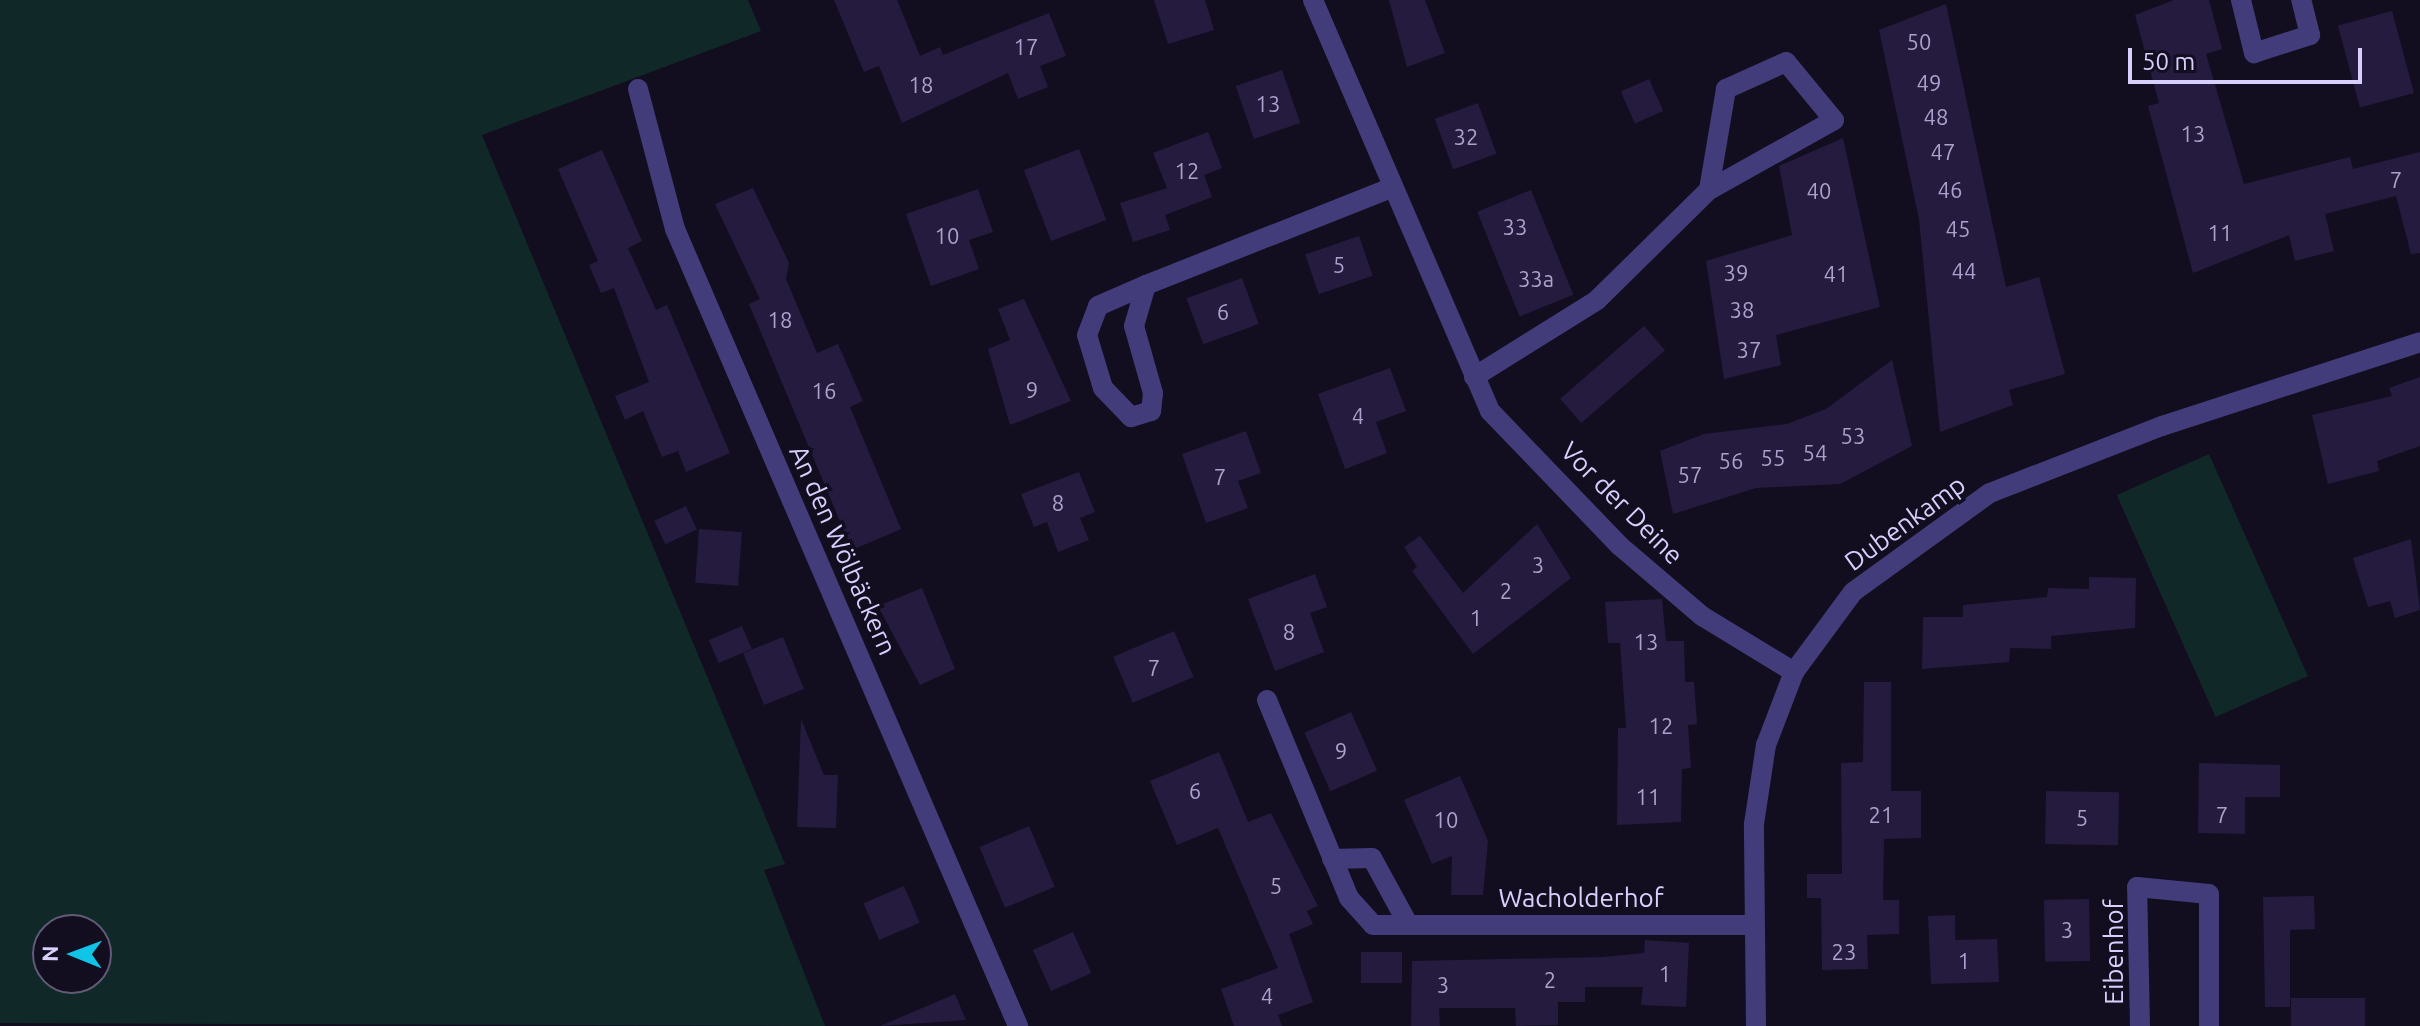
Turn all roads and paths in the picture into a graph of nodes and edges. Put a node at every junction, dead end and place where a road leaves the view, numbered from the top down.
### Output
1 (1313, 0) edge
2 (2241, 0) edge
3 (2301, 0) edge
4 (638, 89) dead end
5 (1389, 189) junction
6 (1709, 190) junction
7 (1146, 285) junction
8 (2420, 342) edge
9 (1474, 377) junction
10 (1794, 672) junction
11 (1267, 700) dead end
12 (1332, 859) junction
13 (1408, 924) junction
14 (1753, 925) junction
15 (1018, 1026) edge
16 (1756, 1026) edge
17 (2140, 1026) edge
18 (2209, 1026) edge

1 - 5 street, Vor der Deine
2 - 3 street
4 - 15 street, An den Wölbäckern
5 - 7 street
5 - 9 street, Vor der Deine
6 - 6 street
6 - 9 street
7 - 7 street
8 - 10 street, Dubenkamp
9 - 10 street, Vor der Deine
10 - 14 street, Dubenkamp
11 - 12 street, Wacholderhof
12 - 13 street, Wacholderhof
12 - 13 street
13 - 14 street, Wacholderhof
14 - 16 street, Dubenkamp
17 - 18 street, Eibenhof

